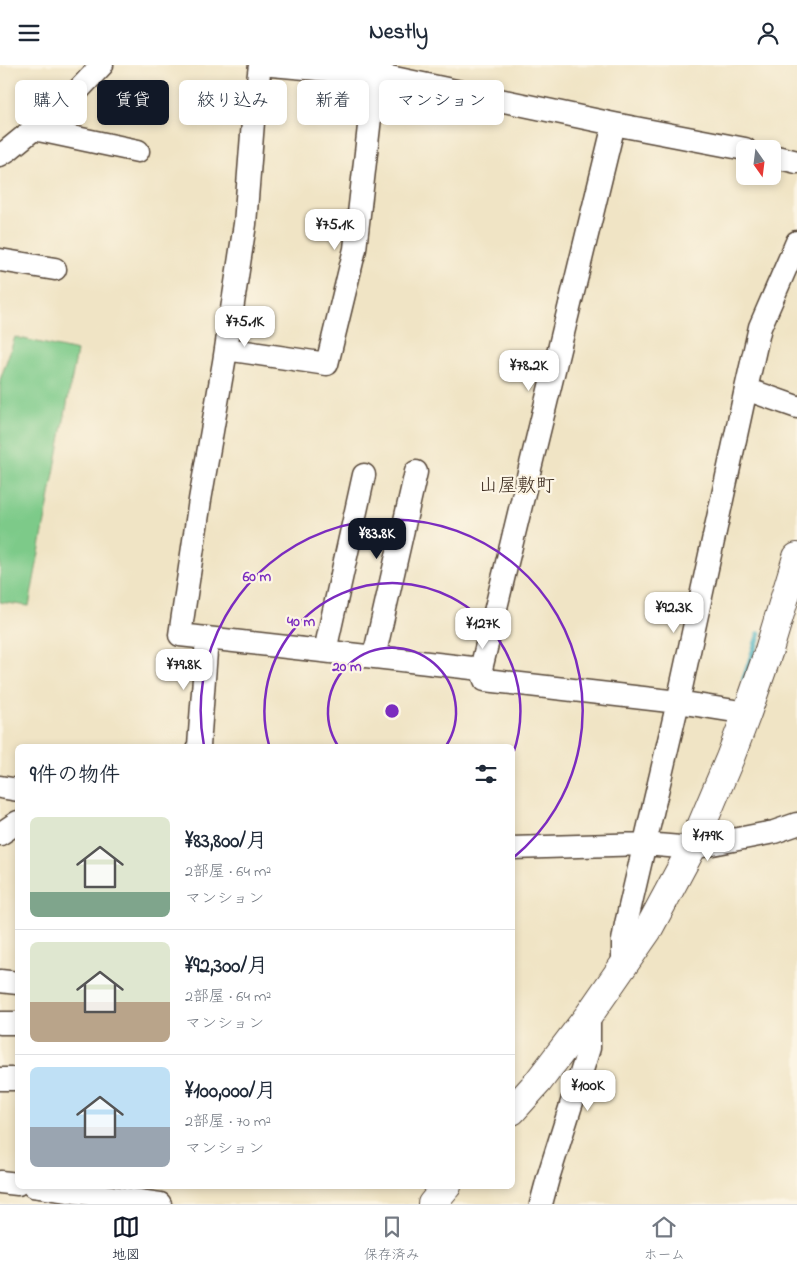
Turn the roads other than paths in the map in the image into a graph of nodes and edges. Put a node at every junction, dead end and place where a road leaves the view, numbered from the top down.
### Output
1 (102, 65) edge
2 (260, 65) edge
3 (271, 65) edge
4 (375, 74) junction
5 (614, 124) junction
6 (34, 129) junction
7 (736, 147) edge
8 (138, 151) dead end
9 (0, 155) edge
10 (781, 158) edge
11 (797, 162) edge
12 (797, 242) edge
13 (0, 261) edge
14 (56, 269) dead end
15 (226, 349) junction
16 (746, 389) junction
17 (797, 407) edge
18 (416, 472) dead end
19 (364, 475) dead end
20 (797, 557) edge
21 (207, 639) junction
22 (325, 651) junction
23 (374, 657) junction
24 (481, 669) junction
25 (678, 702) junction
26 (747, 713) junction
27 (199, 744) edge
28 (0, 787) edge
29 (15, 790) edge
30 (15, 824) edge
31 (797, 824) edge
32 (0, 834) edge
33 (645, 844) junction
34 (515, 848) edge
35 (692, 848) junction
36 (623, 966) junction
37 (0, 981) edge
38 (15, 983) edge
39 (589, 1015) junction
40 (0, 1023) edge
41 (15, 1023) edge
42 (0, 1079) edge
43 (15, 1079) edge
44 (515, 1108) edge
45 (0, 1182) edge
46 (15, 1184) edge
47 (64, 1189) edge
48 (445, 1189) edge
49 (148, 1197) edge
50 (432, 1204) edge
51 (541, 1204) edge

1 - 6 street
2 - 15 street
3 - 4 street
4 - 5 street
4 - 15 street
5 - 7 street
5 - 24 street
6 - 8 street
6 - 9 street
10 - 11 street
12 - 16 street
13 - 14 street
15 - 21 street
16 - 17 street
16 - 25 street
18 - 23 street
19 - 22 street
20 - 26 street
21 - 22 street
21 - 27 street
22 - 23 street
23 - 24 street
24 - 25 street
25 - 26 street
25 - 33 street
26 - 35 street
28 - 29 street
30 - 32 street
31 - 35 street
33 - 34 street
33 - 35 street
33 - 36 street
35 - 36 street
36 - 39 street
37 - 38 street
39 - 44 street
39 - 51 street
40 - 41 street
42 - 43 street
45 - 46 street
47 - 49 street
48 - 50 street

